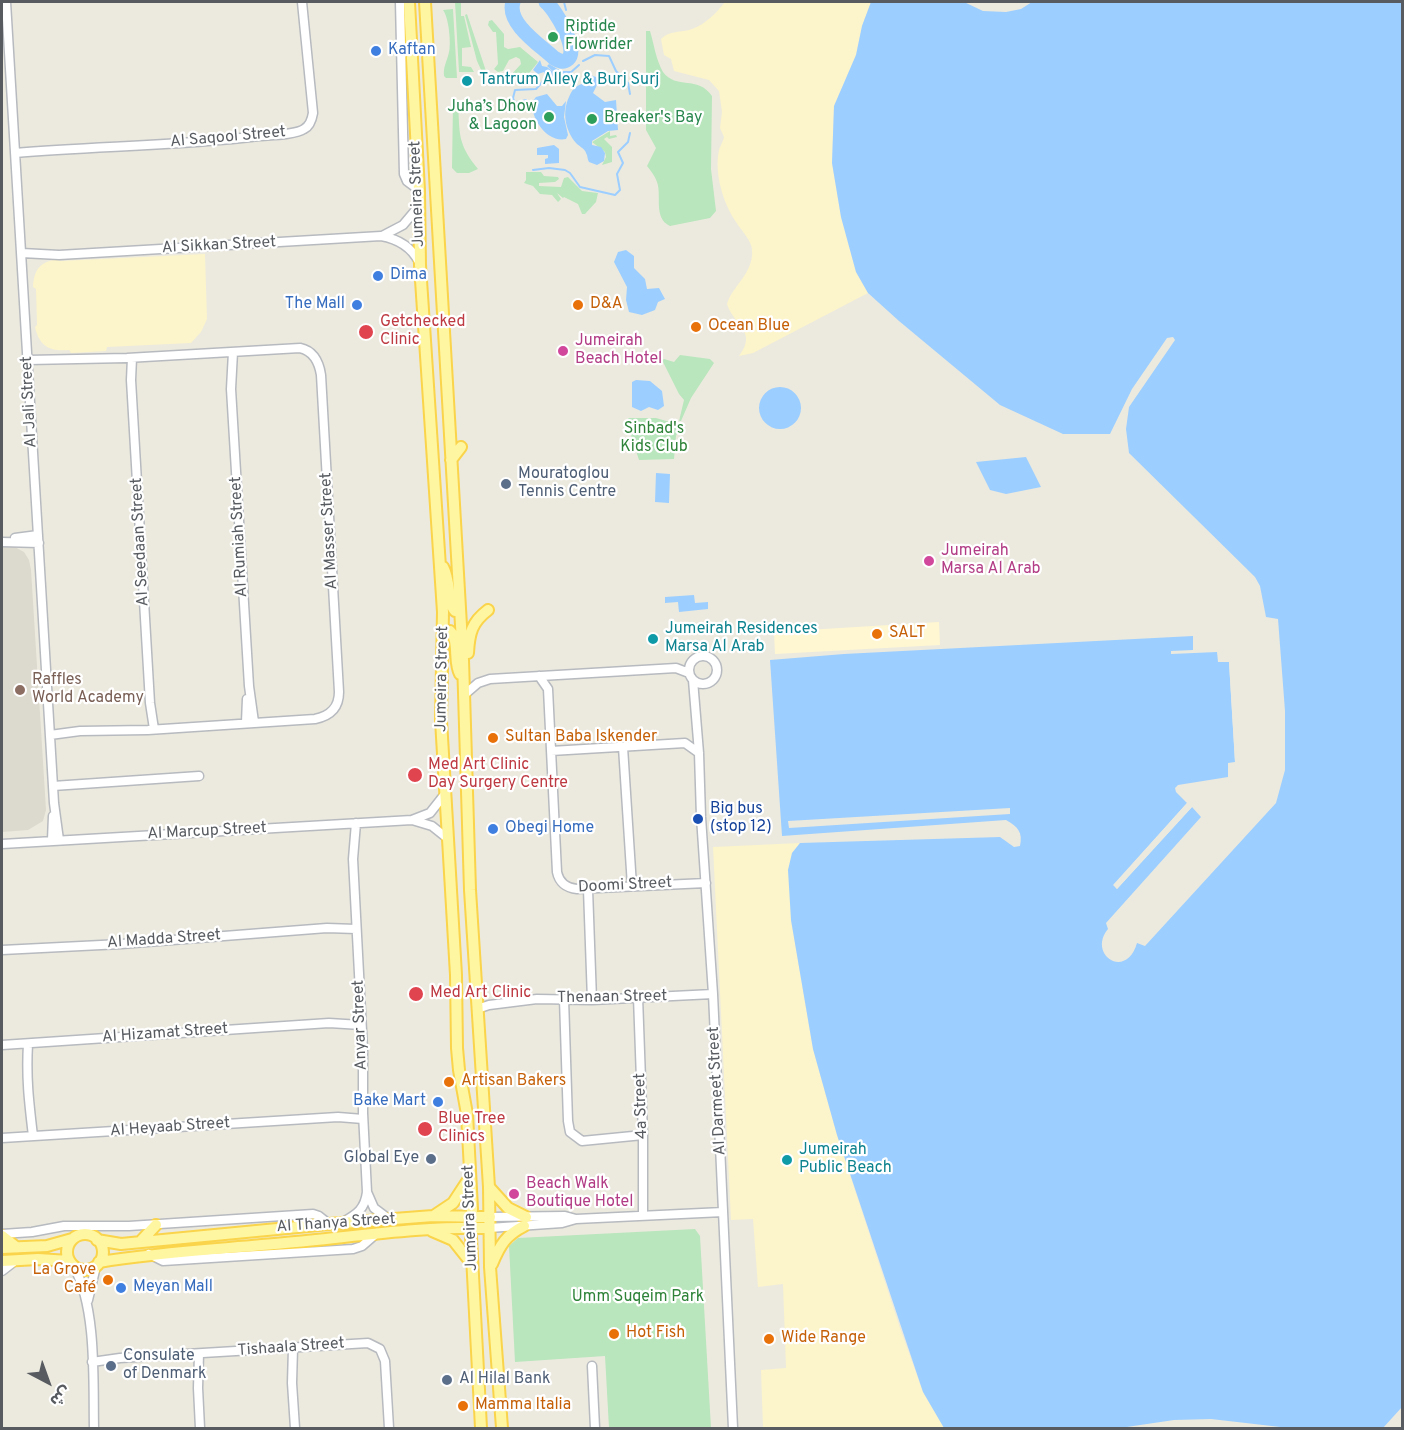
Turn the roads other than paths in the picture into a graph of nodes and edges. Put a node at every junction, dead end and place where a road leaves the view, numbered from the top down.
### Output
1 (6, 2) edge
2 (302, 2) edge
3 (400, 2) edge
4 (409, 2) edge
5 (424, 2) edge
6 (15, 150) junction
7 (419, 190) junction
8 (419, 206) junction
9 (381, 236) junction
10 (23, 256) junction
11 (420, 266) junction
12 (229, 352) junction
13 (130, 358) junction
14 (28, 364) junction
15 (461, 447) dead end
16 (451, 460) junction
17 (39, 539) junction
18 (2, 542) edge
19 (441, 564) junction
20 (489, 610) dead end
21 (460, 611) junction
22 (444, 631) junction
23 (556, 675) junction
24 (539, 676) junction
25 (691, 676) junction
26 (464, 679) junction
27 (705, 684) junction
28 (548, 689) junction
29 (465, 696) junction
30 (250, 722) junction
31 (151, 730) junction
32 (50, 731) junction
33 (696, 731) junction
34 (685, 743) junction
35 (623, 747) junction
36 (551, 751) junction
37 (699, 753) junction
38 (199, 776) dead end
39 (53, 786) junction
40 (445, 794) junction
41 (412, 820) junction
42 (353, 823) junction
43 (447, 838) junction
44 (56, 840) junction
45 (2, 844) edge
46 (706, 883) junction
47 (632, 886) junction
48 (588, 889) junction
49 (356, 925) junction
50 (2, 950) edge
51 (713, 994) junction
52 (638, 997) junction
53 (564, 999) junction
54 (592, 1000) junction
55 (477, 1009) junction
56 (361, 1022) junction
57 (25, 1044) junction
58 (2, 1045) edge
59 (363, 1116) junction
60 (643, 1135) junction
61 (30, 1137) junction
62 (2, 1138) edge
63 (470, 1176) junction
64 (489, 1187) junction
65 (367, 1192) junction
66 (723, 1212) junction
67 (644, 1215) junction
68 (433, 1216) junction
69 (390, 1220) junction
70 (525, 1221) junction
71 (471, 1222) junction
72 (490, 1222) junction
73 (342, 1223) junction
74 (329, 1224) junction
75 (156, 1225) junction
76 (426, 1228) junction
77 (2, 1235) edge
78 (72, 1239) junction
79 (98, 1240) junction
80 (141, 1241) junction
81 (16, 1247) junction
82 (2, 1248) edge
83 (15, 1261) junction
84 (2, 1262) edge
85 (71, 1264) junction
86 (97, 1264) junction
87 (472, 1264) junction
88 (490, 1267) junction
89 (2, 1271) edge
90 (88, 1310) junction
91 (290, 1348) junction
92 (195, 1354) junction
93 (92, 1358) junction
94 (592, 1366) dead end
95 (94, 1428) edge
96 (200, 1428) edge
97 (295, 1428) edge
98 (389, 1428) edge
99 (481, 1428) edge
100 (502, 1428) edge
101 (595, 1428) edge
102 (733, 1428) edge

1 - 6 street, Al Jali Street
2 - 6 street, Al Saqool Street
3 - 7 street
4 - 7 main road, Jumeira Street
5 - 16 main road, Jumeira Street
6 - 10 street, Al Jali Street
7 - 8 main road, Jumeira Street
8 - 9 street, Al Sikkan Street
8 - 11 main road, Jumeira Street
9 - 10 street, Al Sikkan Street
9 - 11 street, Al Sikkan Street
10 - 14 street, Al Jali Street
11 - 19 main road, Jumeira Street
12 - 13 street, Al Masser Street
12 - 30 street, Al Rumiah Street
12 - 30 street, Al Masser Street
13 - 14 street, Al Masser Street
13 - 31 street, Al Seedaan Street
14 - 17 street, Al Jali Street
15 - 16 main road
16 - 21 main road, Jumeira Street
17 - 18 street
17 - 32 street, Al Jali Street
19 - 21 main road
19 - 22 main road, Jumeira Street
20 - 26 main road
21 - 26 main road, Jumeira Street
22 - 26 main road
22 - 40 main road, Jumeira Street
23 - 24 street
23 - 25 street
23 - 28 street
24 - 28 street
24 - 29 street
25 - 27 street
25 - 27 street, Al Darmeet Street
25 - 33 street, Al Darmeet Street
26 - 29 main road, Jumeira Street
27 - 37 street, Al Darmeet Street
28 - 36 street, Doomi Street
29 - 55 main road, Jumeira Street
30 - 31 street, Al Masser Street
31 - 32 street, Al Masser Street
32 - 39 street, Al Jali Street
33 - 34 street
33 - 37 street, Al Darmeet Street
34 - 35 street
34 - 37 street
35 - 36 street
35 - 47 street
36 - 48 street, Doomi Street
37 - 46 street, Al Darmeet Street
38 - 39 street
39 - 44 street, Al Jali Street
40 - 41 street, Al Marcup Street
40 - 43 main road, Jumeira Street
41 - 42 street, Al Marcup Street
41 - 43 street, Al Marcup Street
42 - 44 street, Al Marcup Street
42 - 49 street, Anyar Street
43 - 63 main road, Jumeira Street
44 - 45 street, Al Marcup Street
46 - 47 street, Doomi Street
46 - 51 street, Al Darmeet Street
47 - 48 street, Doomi Street
48 - 54 street
49 - 50 street, Al Madda Street
49 - 56 street, Anyar Street
51 - 52 street, Thenaan Street
51 - 66 street, Al Darmeet Street
52 - 54 street, Thenaan Street
52 - 60 street, 4a Street
53 - 54 street, Thenaan Street
53 - 55 street, Thenaan Street
53 - 60 street
55 - 64 main road, Jumeira Street
56 - 57 street, Al Hizamat Street
56 - 59 street, Anyar Street
57 - 58 street, Al Hizamat Street
57 - 61 street
59 - 61 street, Al Heyaab Street
59 - 65 street, Anyar Street
60 - 67 street, 4a Street
61 - 62 street, Al Heyaab Street
63 - 68 main road
63 - 71 main road, Jumeira Street
64 - 70 main road
64 - 72 main road, Jumeira Street
65 - 69 street
65 - 73 street
66 - 67 street, Al Thanya Street
66 - 102 street, Al Darmeet Street
67 - 70 street, Al Thanya Street
68 - 69 main road, Al Thanya Street
68 - 71 main road, Al Thanya Street
69 - 73 main road, Al Thanya Street
70 - 72 street, Al Thanya Street
70 - 88 main road
71 - 72 main road, Al Thanya Street
71 - 76 main road, Al Thanya Street
71 - 87 main road, Jumeira Street
72 - 88 main road, Jumeira Street
73 - 74 main road, Al Thanya Street
74 - 75 street
74 - 80 main road, Al Thanya Street
75 - 77 street
75 - 80 main road
76 - 86 main road, Al Thanya Street
76 - 87 main road
77 - 81 main road
78 - 79 main road
78 - 81 main road
78 - 85 main road
79 - 80 main road, Al Thanya Street
79 - 86 main road
81 - 82 main road
83 - 84 main road
83 - 85 main road
83 - 89 street
85 - 86 main road
85 - 90 street
86 - 90 street
87 - 99 main road, Jumeira Street
88 - 100 main road, Jumeira Street
90 - 93 street
91 - 92 street, Tishaala Street
91 - 97 street
91 - 98 street, Tishaala Street
92 - 93 street, Tishaala Street
92 - 96 street
93 - 95 street
94 - 101 street

